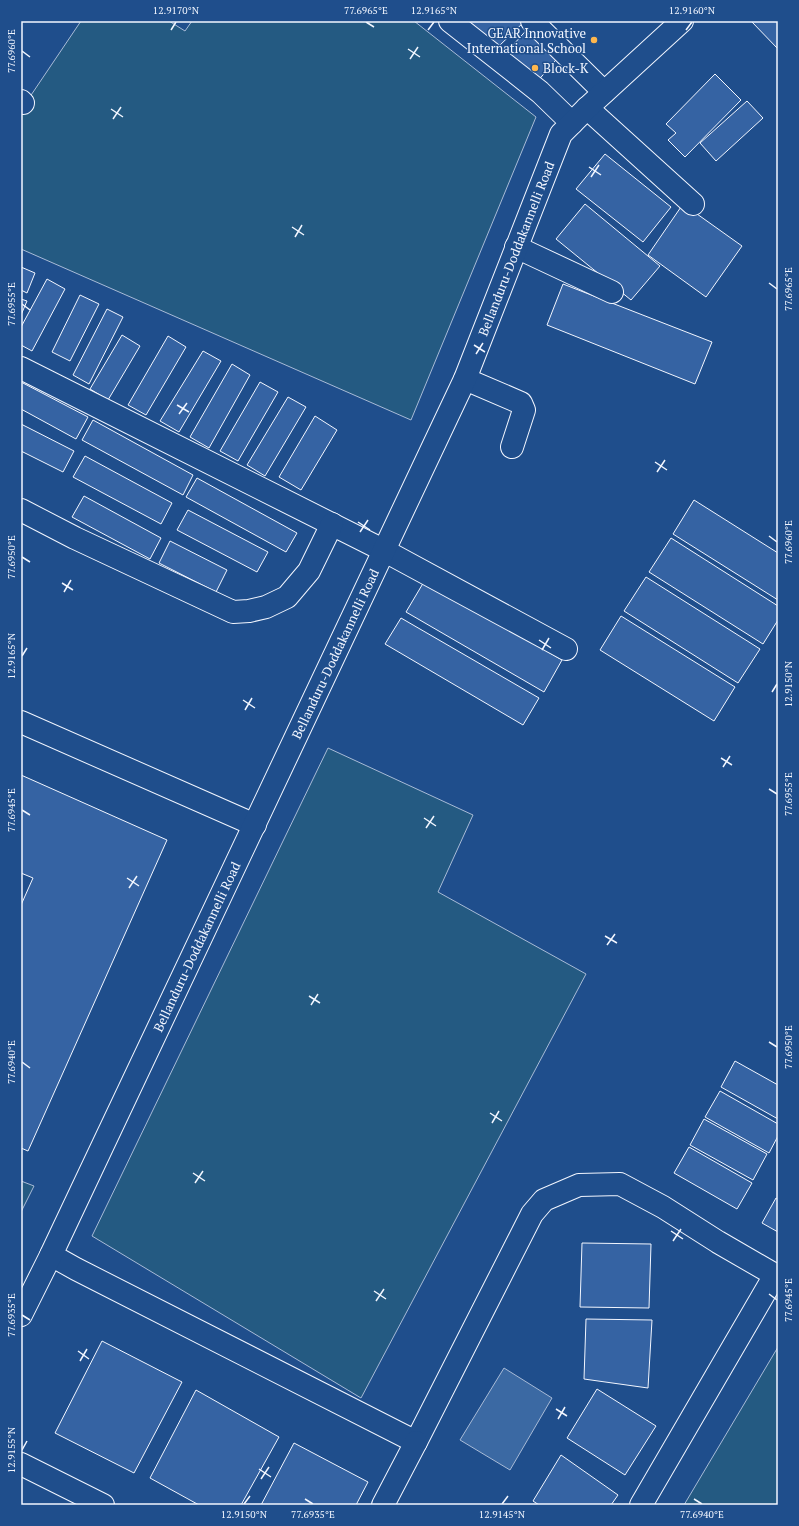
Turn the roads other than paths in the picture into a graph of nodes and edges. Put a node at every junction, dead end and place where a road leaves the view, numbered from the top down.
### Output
1 (450, 21) edge
2 (532, 21) edge
3 (682, 21) edge
4 (604, 92) junction
5 (579, 115) junction
6 (693, 204) dead end
7 (516, 248) junction
8 (612, 292) dead end
9 (21, 368) edge
10 (465, 379) junction
11 (512, 448) dead end
12 (21, 510) edge
13 (332, 524) junction
14 (385, 551) junction
15 (566, 649) dead end
16 (21, 722) edge
17 (255, 825) junction
18 (51, 1255) junction
19 (21, 1315) edge
20 (416, 1442) junction
21 (21, 1464) edge
22 (103, 1505) edge
23 (383, 1505) edge
24 (641, 1505) edge

1 - 5 street
2 - 4 street
3 - 4 street, Bellanduru-Doddakannelli Road
4 - 5 street, Bellanduru-Doddakannelli Road
5 - 6 street
5 - 7 street, Bellanduru-Doddakannelli Road
7 - 8 street
7 - 10 street, Bellanduru-Doddakannelli Road
9 - 13 street
10 - 11 street
10 - 14 street, Bellanduru-Doddakannelli Road
12 - 13 street
13 - 14 street
14 - 15 street
14 - 17 street, Bellanduru-Doddakannelli Road
16 - 17 street
17 - 18 street, Bellanduru-Doddakannelli Road
18 - 19 street, Bellanduru-Doddakannelli Road
18 - 20 street
20 - 23 street
20 - 24 street
21 - 22 street

